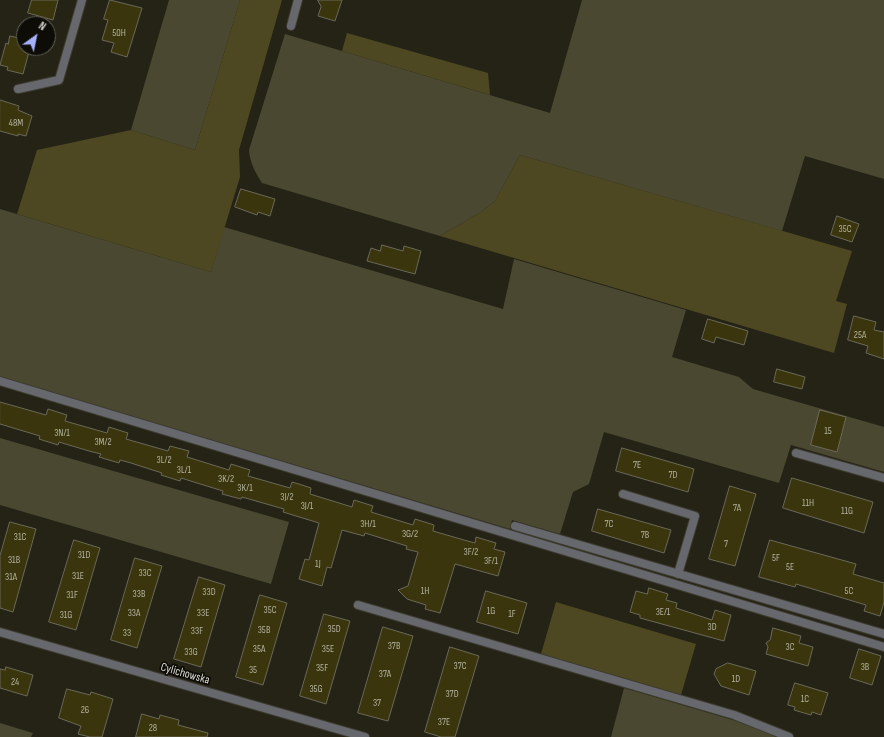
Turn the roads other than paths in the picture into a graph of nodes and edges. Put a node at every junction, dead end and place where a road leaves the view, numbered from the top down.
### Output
1 (82, 0) edge
2 (298, 0) edge
3 (291, 26) dead end
4 (18, 89) dead end
5 (0, 381) edge
6 (796, 453) dead end
7 (884, 478) edge
8 (623, 494) dead end
9 (514, 526) dead end
10 (678, 574) junction
11 (358, 605) dead end
12 (0, 632) edge
13 (884, 634) edge
14 (884, 647) edge
15 (365, 737) edge
16 (789, 737) edge

1 - 4 street
2 - 3 street
5 - 14 street
6 - 7 street
8 - 10 street
9 - 10 street
10 - 13 street
11 - 16 street
12 - 15 street, Cylichowska

